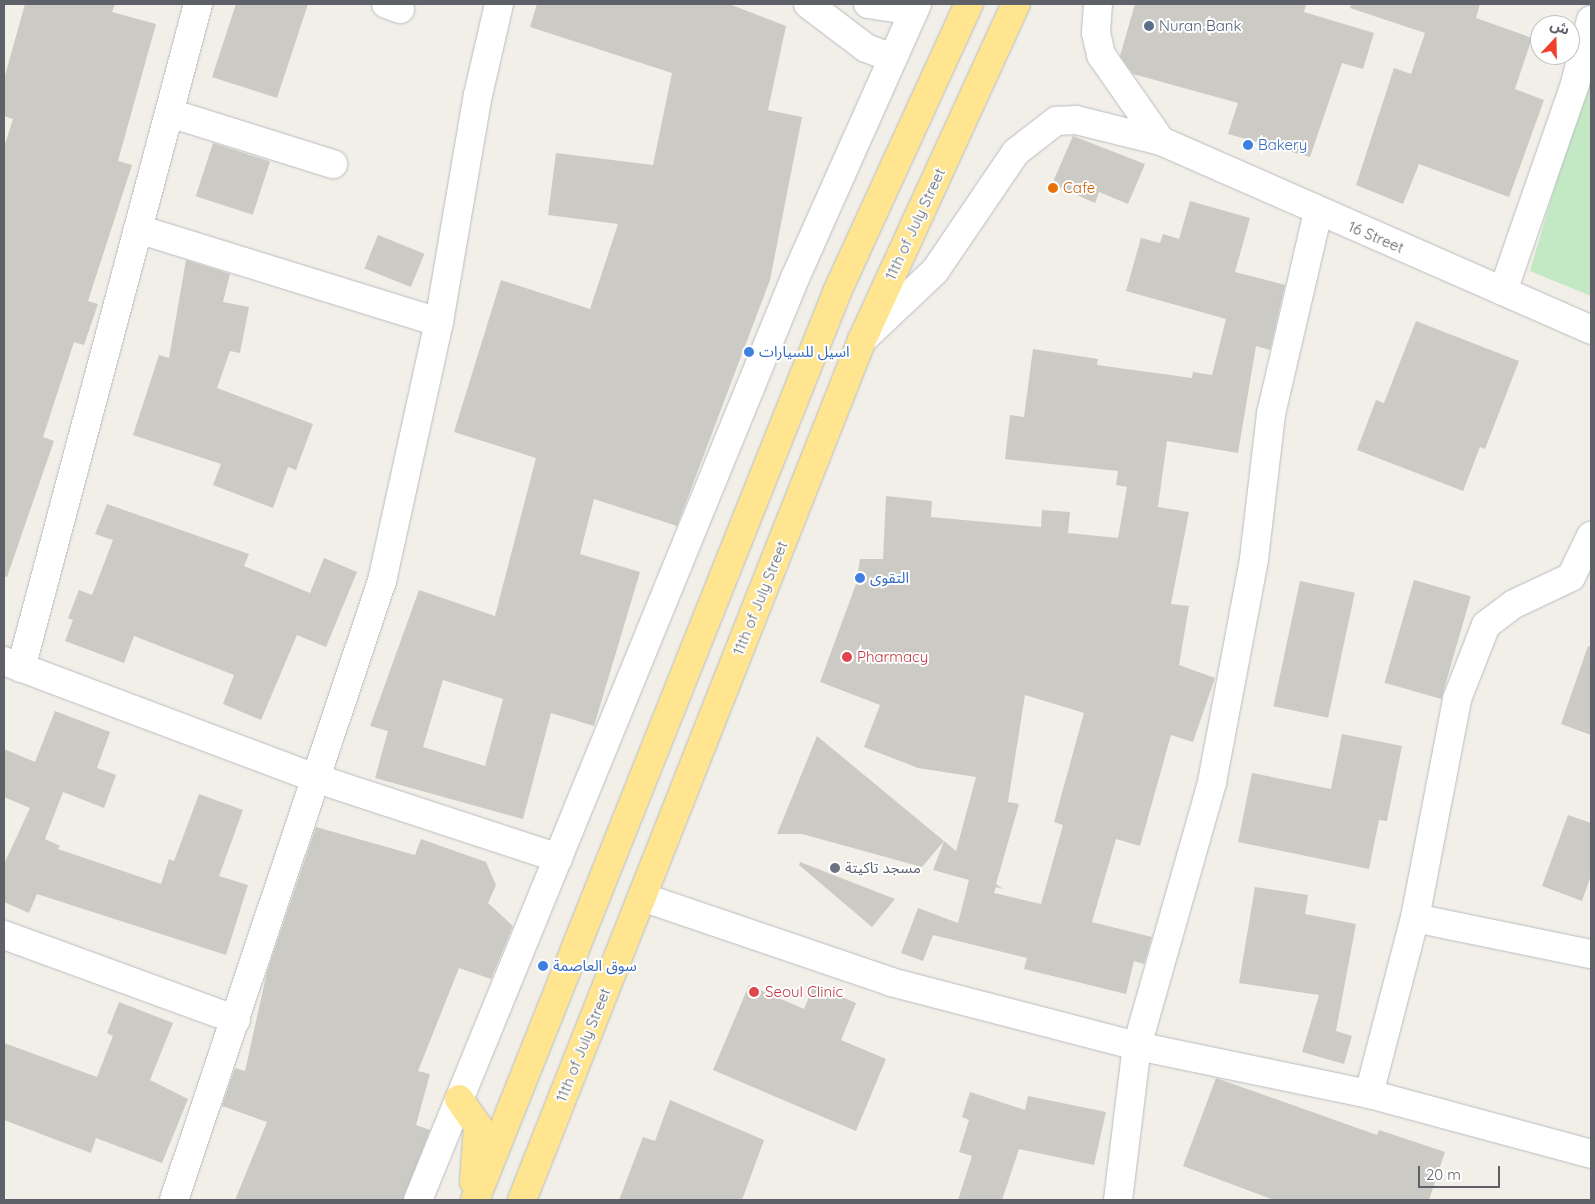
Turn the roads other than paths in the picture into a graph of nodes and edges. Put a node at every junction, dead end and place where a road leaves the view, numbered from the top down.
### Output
1 (198, 4) edge
2 (499, 4) edge
3 (808, 4) edge
4 (868, 4) edge
5 (969, 4) edge
6 (1016, 4) edge
7 (1098, 4) edge
8 (1577, 4) edge
9 (915, 7) edge
10 (1591, 9) edge
11 (1591, 20) edge
12 (892, 58) junction
13 (170, 113) junction
14 (1162, 142) junction
15 (333, 164) dead end
16 (1318, 212) junction
17 (138, 230) junction
18 (1503, 291) junction
19 (440, 322) junction
20 (1591, 330) edge
21 (862, 340) junction
22 (1591, 536) edge
23 (12, 664) edge
24 (318, 779) junction
25 (558, 858) junction
26 (642, 897) junction
27 (1415, 918) junction
28 (4, 935) edge
29 (1591, 954) edge
30 (236, 1020) junction
31 (1137, 1046) junction
32 (1369, 1094) junction
33 (459, 1099) junction
34 (1591, 1154) edge
35 (174, 1200) edge
36 (418, 1200) edge
37 (474, 1200) edge
38 (522, 1200) edge
39 (1118, 1200) edge

1 - 13 street
2 - 19 street
3 - 12 street
4 - 9 street
5 - 37 highway
6 - 21 highway, 11th of July Street
7 - 14 street
8 - 10 street
9 - 12 street
11 - 18 street
12 - 25 street
13 - 15 street
13 - 17 street
14 - 16 street, 16 Street
14 - 21 street, 16 Street
16 - 18 street, 16 Street
16 - 31 street
17 - 19 street
17 - 23 street
18 - 20 street, 16 Street
19 - 24 street
21 - 26 highway, 11th of July Street
22 - 27 street
23 - 24 street
24 - 25 street
24 - 30 street
25 - 33 street
26 - 31 street
26 - 38 highway, 11th of July Street
27 - 29 street
27 - 32 street
28 - 30 street
30 - 35 street
31 - 32 street
31 - 39 street
32 - 34 street
33 - 36 street
33 - 37 highway

